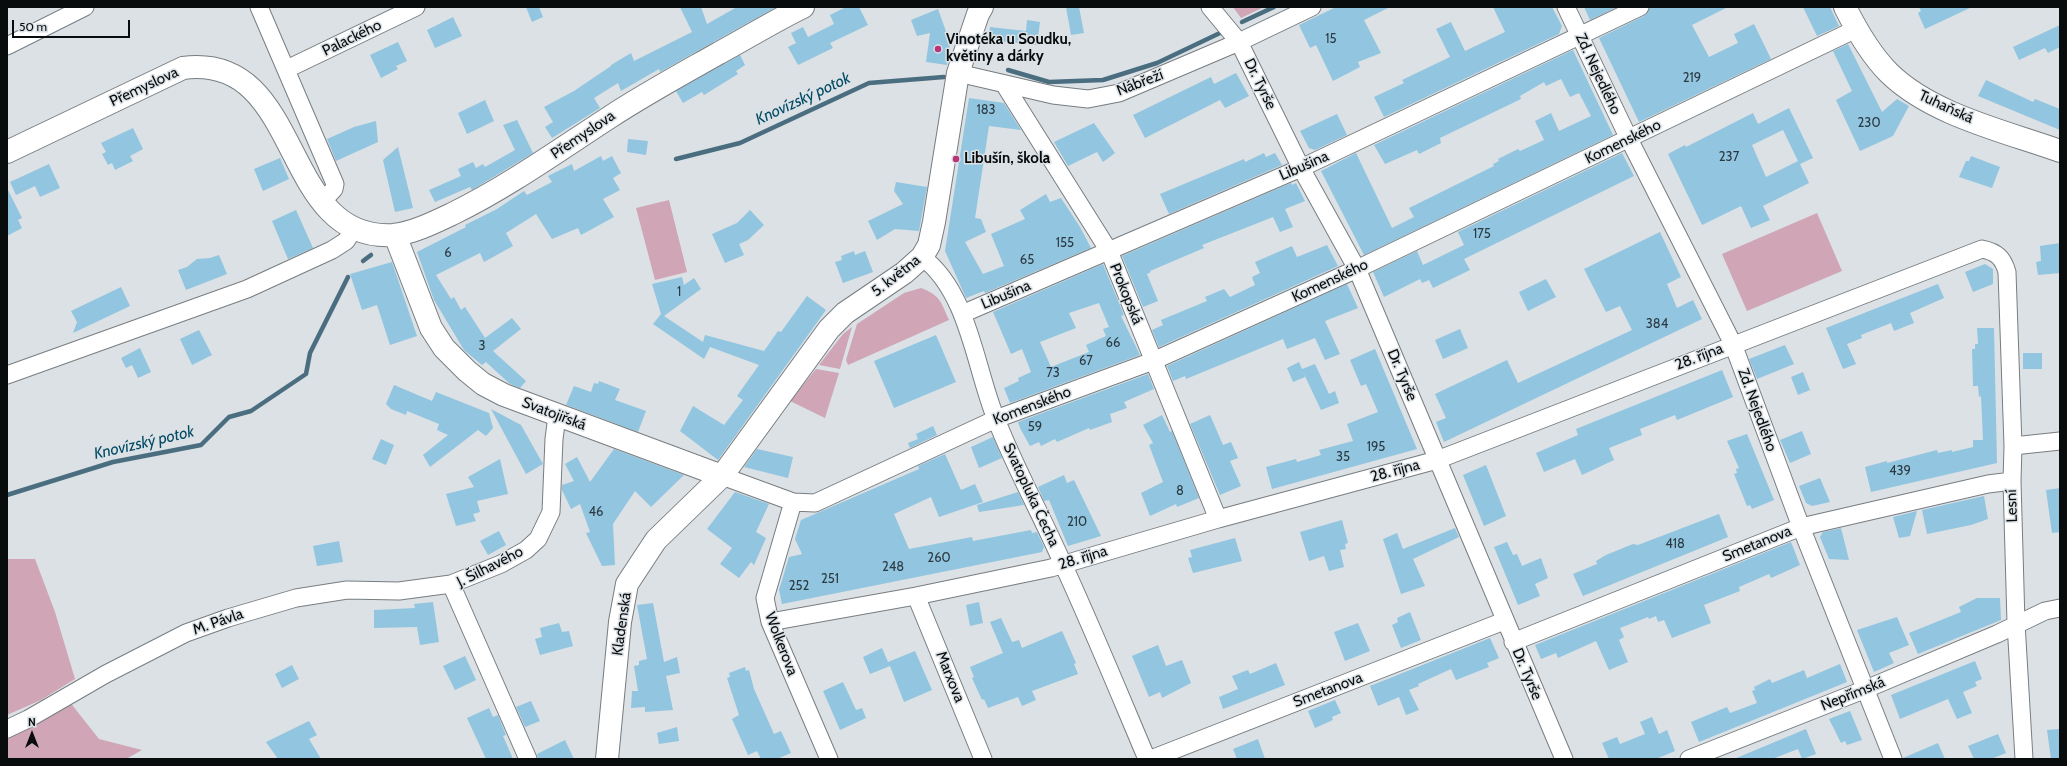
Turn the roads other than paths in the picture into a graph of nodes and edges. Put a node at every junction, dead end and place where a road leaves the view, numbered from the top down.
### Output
1 (85, 7) edge
2 (259, 7) edge
3 (416, 7) edge
4 (803, 7) edge
5 (982, 7) edge
6 (1210, 7) edge
7 (1312, 7) edge
8 (1566, 7) edge
9 (1640, 7) edge
10 (1845, 7) edge
11 (60, 12) edge
12 (1856, 29) junction
13 (1580, 37) junction
14 (1239, 42) junction
15 (7, 46) edge
16 (287, 69) junction
17 (958, 73) junction
18 (1004, 84) junction
19 (1629, 139) junction
20 (2060, 151) edge
21 (7, 152) edge
22 (1301, 168) junction
23 (322, 202) junction
24 (354, 229) junction
25 (395, 234) junction
26 (1109, 251) junction
27 (1998, 255) joint
28 (922, 257) junction
29 (1357, 269) junction
30 (962, 314) junction
31 (1733, 344) junction
32 (1153, 361) junction
33 (7, 375) edge
34 (557, 416) junction
35 (996, 419) junction
36 (2060, 442) edge
37 (2013, 446) junction
38 (1437, 460) junction
39 (722, 476) junction
40 (2012, 481) junction
41 (793, 502) junction
42 (1218, 519) junction
43 (1801, 527) junction
44 (1063, 563) junction
45 (451, 584) junction
46 (916, 596) junction
47 (2060, 608) edge
48 (1504, 621) junction
49 (770, 622) junction
50 (2016, 624) junction
51 (1514, 642) junction
52 (1866, 689) junction
53 (7, 729) edge
54 (528, 759) edge
55 (607, 759) edge
56 (829, 759) edge
57 (983, 759) edge
58 (1147, 759) edge
59 (1151, 759) edge
60 (1564, 759) edge
61 (1688, 759) edge
62 (1893, 759) edge
63 (2024, 759) edge

1 - 11 street
2 - 16 street
3 - 16 street, Palackého
4 - 25 street, Přemyslova
5 - 17 street, 5. května
6 - 14 street, Dr. Tyrše
7 - 14 street, Nábřeží
8 - 13 street, Zd. Nejedlého
9 - 13 street, Libušina
10 - 12 street, Tuhaňská
11 - 15 street
12 - 19 street, Komenského
12 - 20 street, Tuhaňská
13 - 19 street, Zd. Nejedlého
13 - 22 street, Libušina
14 - 18 street, Nábřeží
14 - 22 street, Dr. Tyrše
16 - 23 street
17 - 18 street, Nábřeží
17 - 28 street, 5. května
18 - 26 street, Prokopská
19 - 29 street, Komenského
19 - 31 street, Zd. Nejedlého
21 - 23 street, Přemyslova
22 - 26 street, Libušina
22 - 29 street, Dr. Tyrše
23 - 24 street, Přemyslova
24 - 25 street, Přemyslova
24 - 33 street
25 - 34 street, Svatojiřská
26 - 30 street, Libušina
26 - 32 street, Prokopská
27 - 31 street, 28. října
27 - 37 street, Lesní
28 - 30 street, Svatopluka Čecha
28 - 39 street, 5. května
29 - 32 street, Komenského
29 - 38 street, Dr. Tyrše
30 - 35 street, Svatopluka Čecha
31 - 38 street, 28. října
31 - 43 street, Zd. Nejedlého
32 - 35 street, Komenského
32 - 42 street, Prokopská
34 - 39 street, Svatojiřská
34 - 45 street, J. Šilhavého
35 - 41 street, Komenského
35 - 44 street, Svatopluka Čecha
36 - 37 street
37 - 40 street, Lesní
38 - 42 street, 28. října
38 - 48 street, Dr. Tyrše
39 - 41 street, Svatojiřská
39 - 55 street, Kladenská
40 - 43 street, Smetanova
40 - 50 street, Lesní
41 - 49 street, Wolkerova
42 - 44 street, 28. října
43 - 51 street, Smetanova
43 - 52 street, Zd. Nejedlého
44 - 46 street, 28. října
44 - 58 street, Svatopluka Čecha
45 - 53 street, M. Pávla
45 - 54 street, J. Šilhavého
46 - 49 street, 28. října
46 - 57 street, Marxova
47 - 50 street, Nepřímská
48 - 51 street, Dr. Tyrše
48 - 59 street, Smetanova
49 - 56 street, Wolkerova
50 - 52 street, Nepřímská
50 - 63 street, Lesní
51 - 60 street, Dr. Tyrše
52 - 61 street, Nepřímská
52 - 62 street, Zd. Nejedlého

